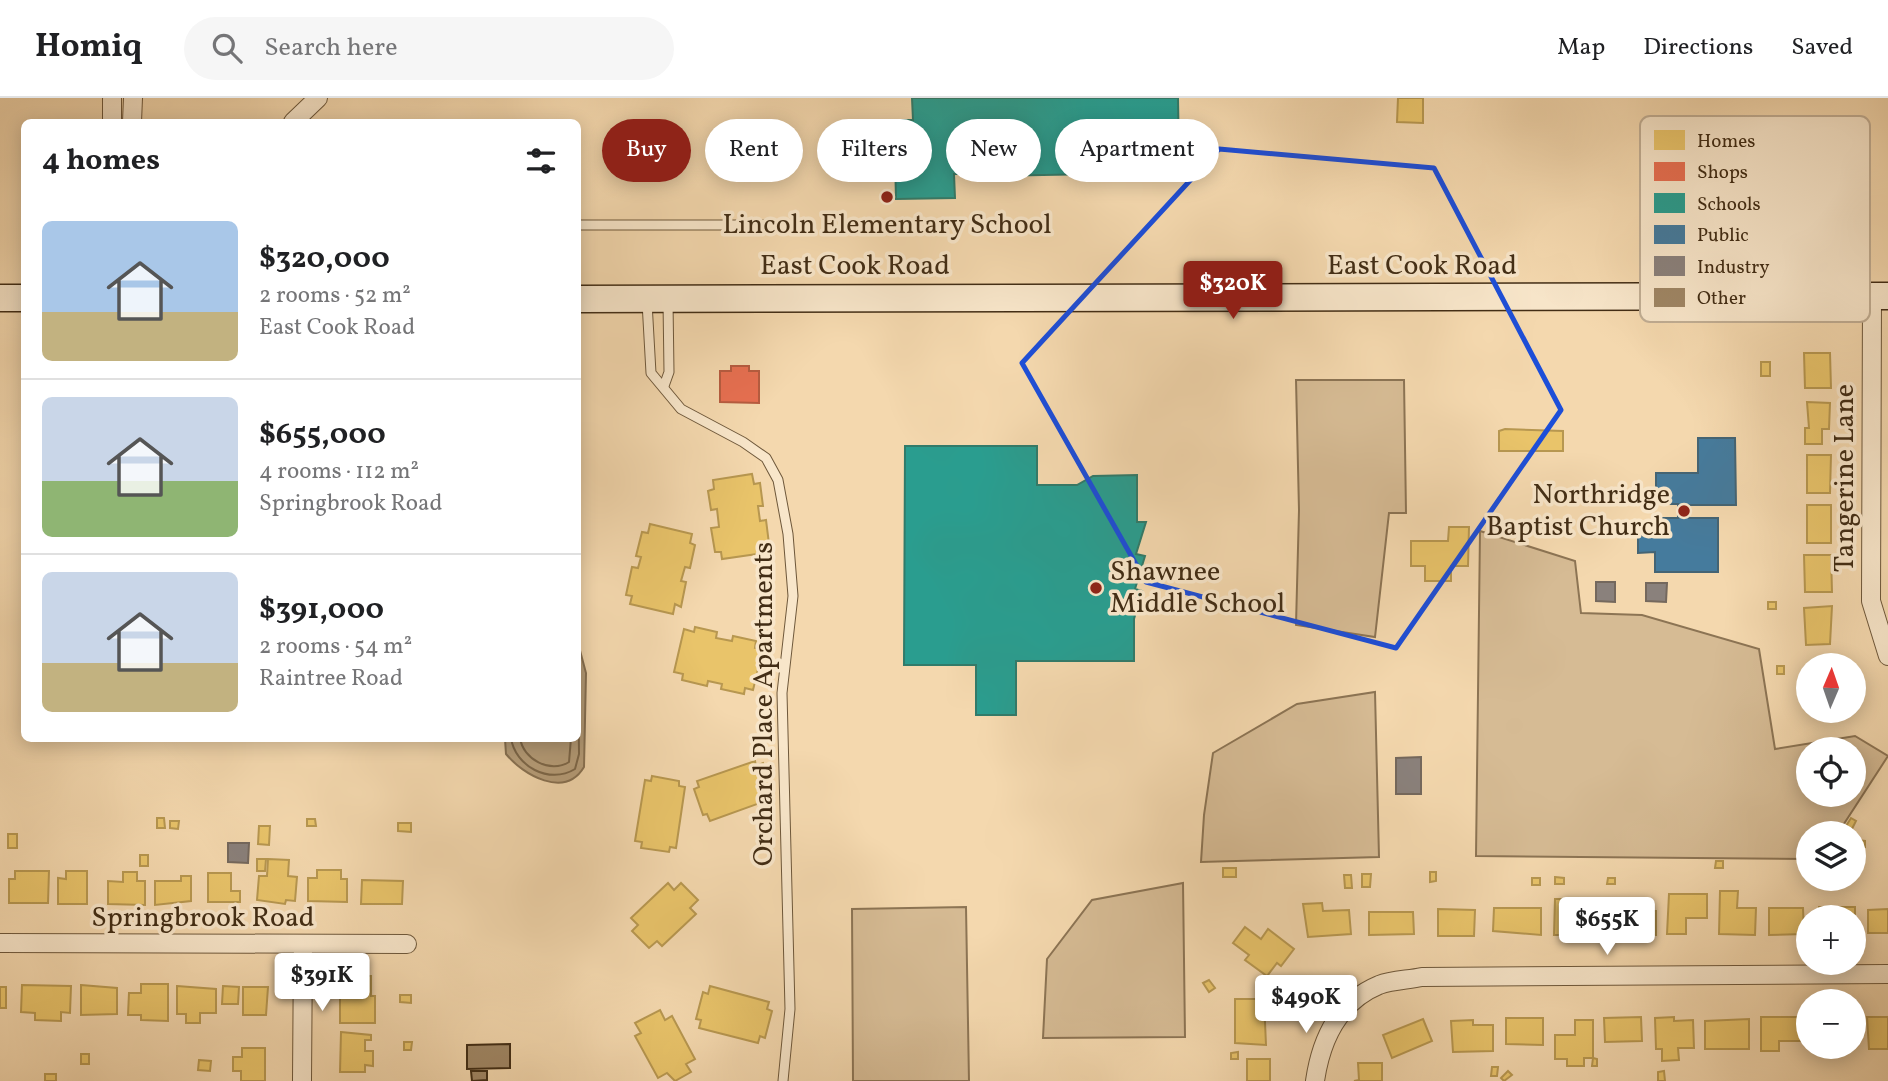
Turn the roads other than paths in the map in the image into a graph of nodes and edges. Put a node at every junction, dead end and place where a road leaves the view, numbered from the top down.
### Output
1 (112, 98) edge
2 (133, 98) edge
3 (318, 98) edge
4 (112, 119) edge
5 (132, 119) edge
6 (296, 119) edge
7 (581, 225) edge
8 (796, 225) dead end
9 (1640, 296) edge
10 (1880, 296) edge
11 (0, 298) edge
12 (21, 298) edge
13 (658, 298) junction
14 (581, 299) edge
15 (664, 386) junction
16 (1888, 656) edge
17 (0, 943) edge
18 (303, 944) junction
19 (407, 944) dead end
20 (1888, 974) edge
21 (302, 1081) edge
22 (783, 1081) edge
23 (1315, 1081) edge

1 - 4 street
2 - 5 street
3 - 6 street
7 - 8 lane
9 - 13 main road, East Cook Road
10 - 16 street, Tangerine Lane
11 - 12 main road
13 - 14 main road, East Cook Road
13 - 15 lane
13 - 15 lane, Orchard Place Apartments
15 - 22 lane, Orchard Place Apartments
17 - 18 street, Springbrook Road
18 - 19 street, Springbrook Road
18 - 21 street
20 - 23 street

